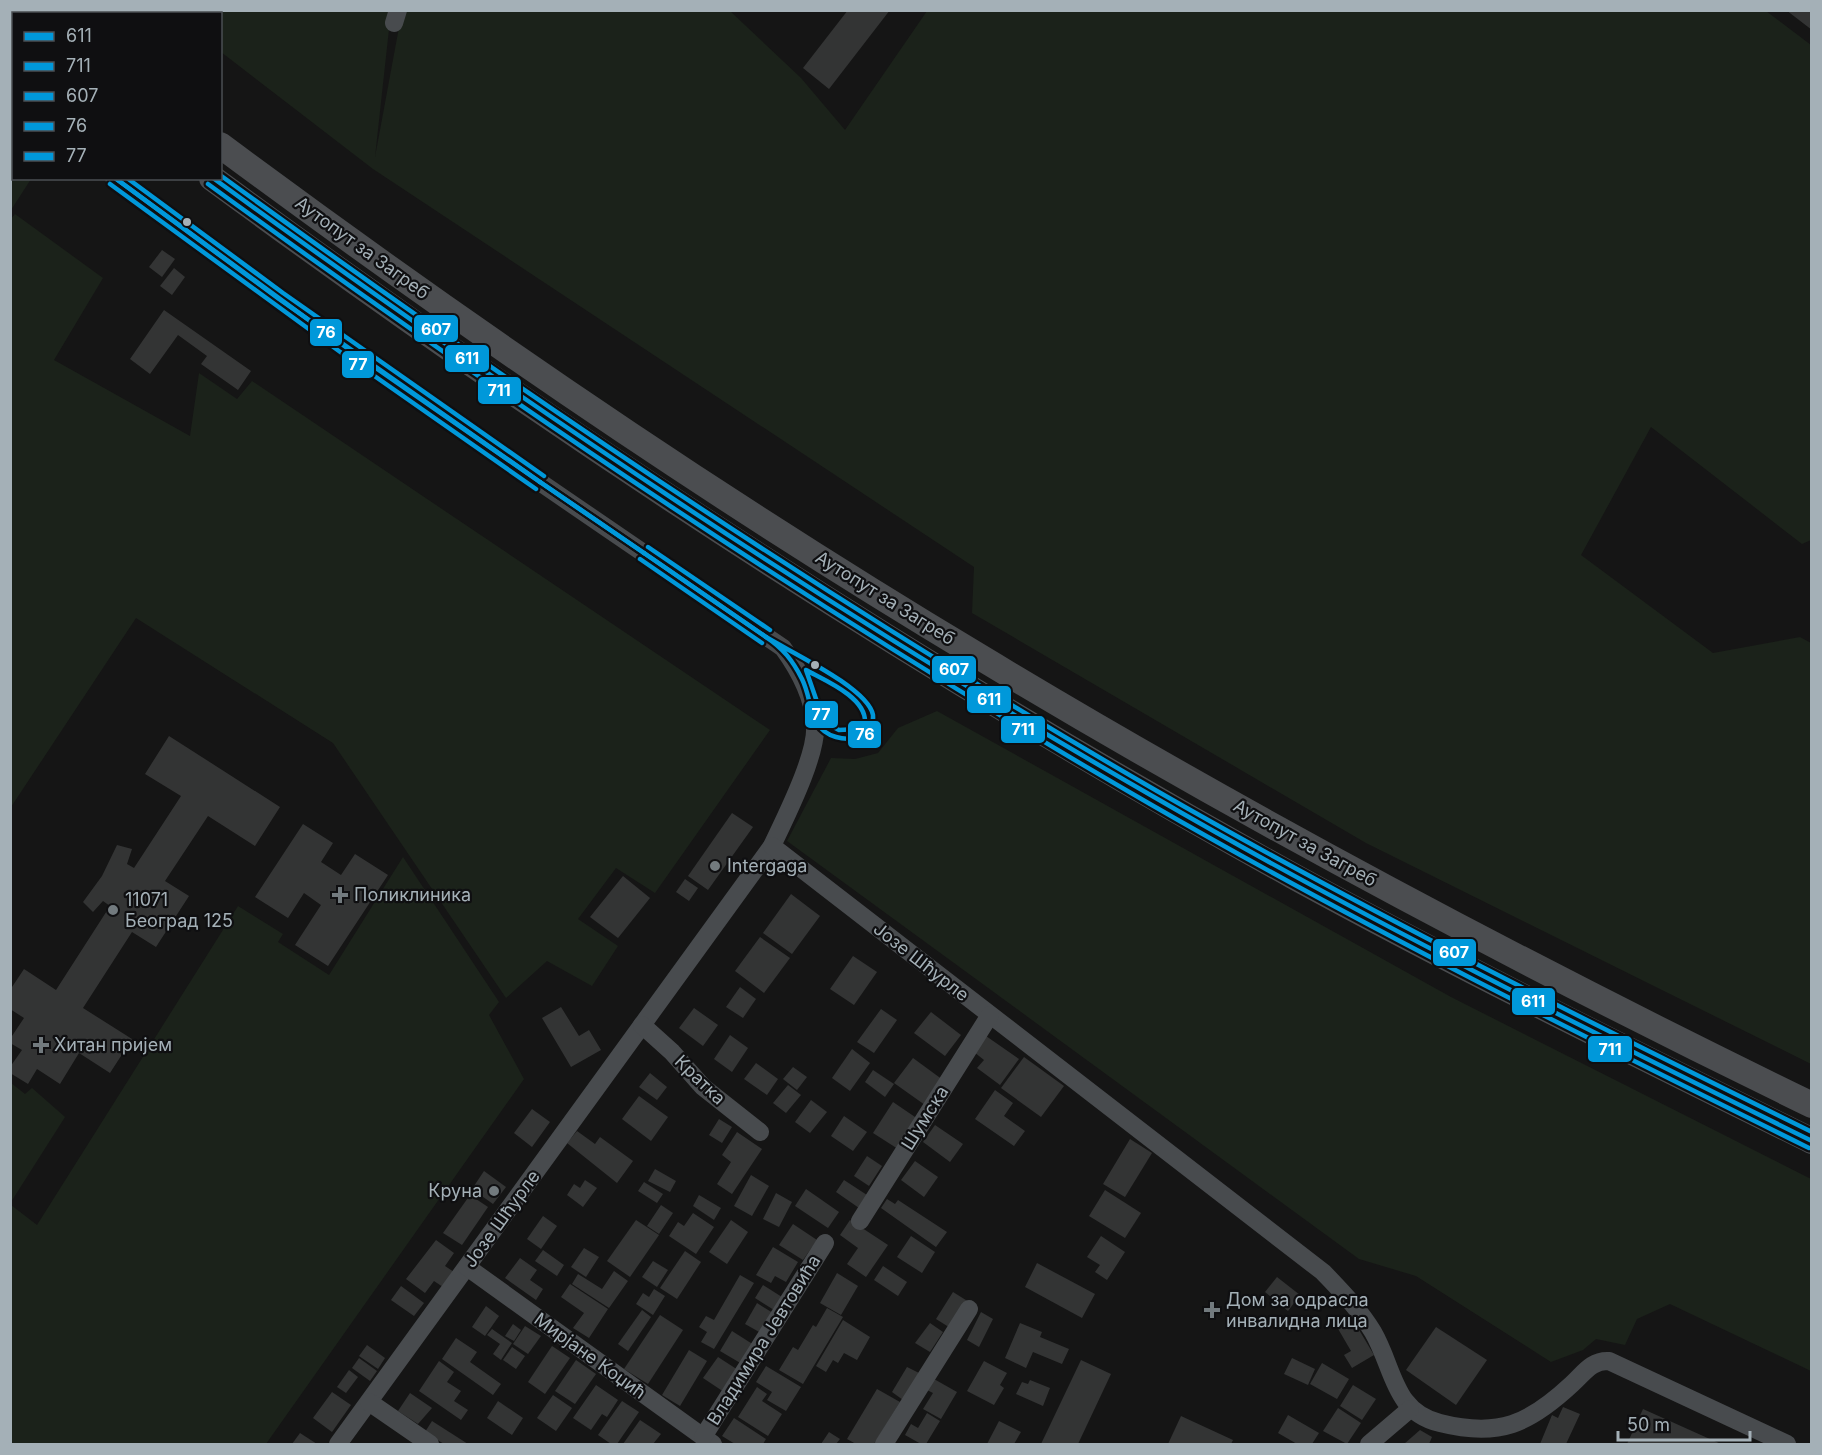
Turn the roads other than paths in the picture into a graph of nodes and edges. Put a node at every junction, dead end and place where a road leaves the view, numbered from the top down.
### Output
1 (222, 146) edge
2 (117, 180) edge
3 (215, 180) edge
4 (772, 846) junction
5 (990, 1016) junction
6 (642, 1025) junction
7 (1812, 1105) edge
8 (760, 1132) dead end
9 (1812, 1142) edge
10 (860, 1221) dead end
11 (825, 1243) dead end
12 (467, 1267) junction
13 (969, 1309) dead end
14 (369, 1402) junction
15 (1410, 1409) junction
16 (708, 1441) edge
17 (338, 1444) edge
18 (430, 1444) edge
19 (884, 1444) edge
20 (1369, 1444) edge
21 (1787, 1444) edge

1 - 7 highway, Аутопут за Загреб
2 - 4 street
3 - 9 highway, Аутопут за Загреб
4 - 5 street, Јозе Шћурле
4 - 6 street, Јозе Шћурле
5 - 10 street, Шумска
5 - 15 street, Јозе Шћурле
6 - 8 street, Кратка
6 - 12 street, Јозе Шћурле
11 - 16 street, Владимира Јевтовића
12 - 14 street, Јозе Шћурле
12 - 16 street, Мирјане Коџић
13 - 19 street
14 - 17 street, Јозе Шћурле
14 - 18 street
15 - 20 street
15 - 21 street

